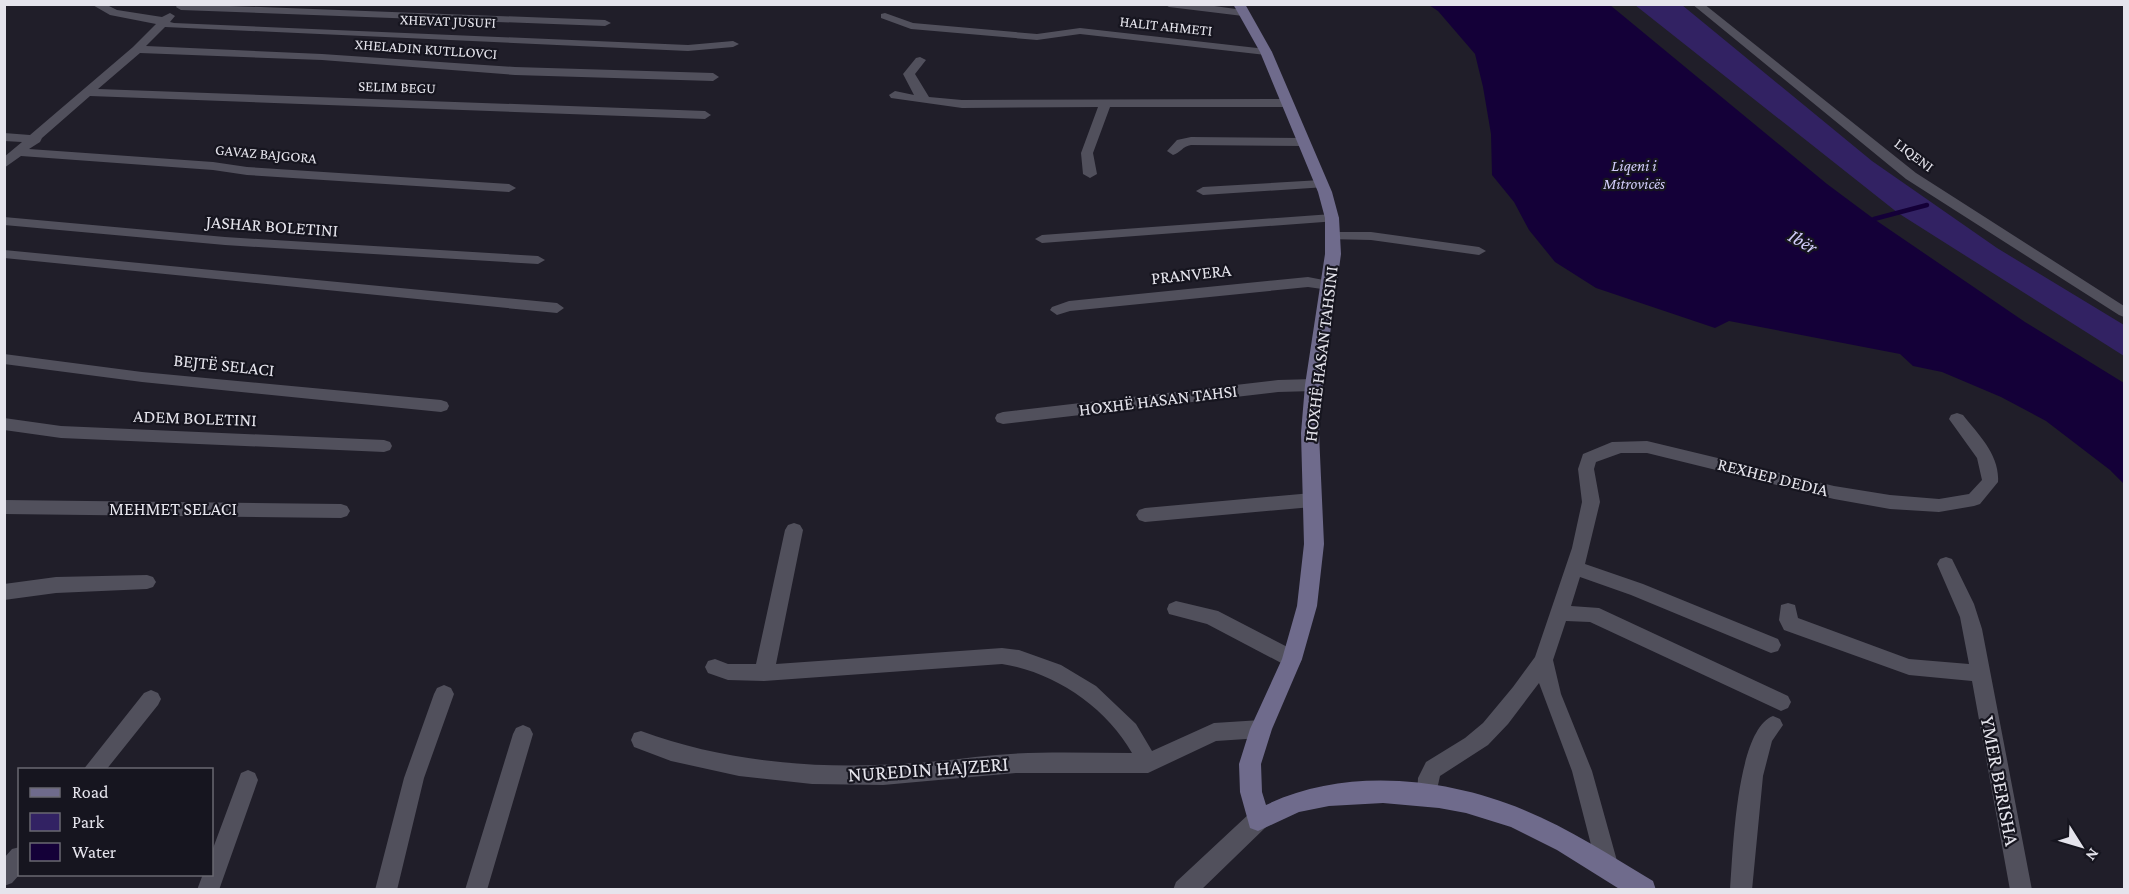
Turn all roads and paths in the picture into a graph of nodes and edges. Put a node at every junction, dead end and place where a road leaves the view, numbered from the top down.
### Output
1 (96, 4) edge
2 (1168, 4) edge
3 (1697, 4) edge
4 (183, 6) edge
5 (1241, 9) edge
6 (885, 16) dead end
7 (605, 23) dead end
8 (161, 24) junction
9 (733, 44) dead end
10 (137, 49) junction
11 (1266, 52) junction
12 (920, 60) dead end
13 (713, 77) dead end
14 (89, 92) junction
15 (895, 95) dead end
16 (923, 99) junction
17 (1286, 103) junction
18 (1105, 104) junction
19 (705, 115) dead end
20 (4, 137) edge
21 (36, 139) junction
22 (1302, 142) junction
23 (1173, 151) dead end
24 (21, 152) junction
25 (4, 164) edge
26 (1090, 174) dead end
27 (1321, 184) junction
28 (508, 188) dead end
29 (1203, 191) dead end
30 (1332, 218) junction
31 (4, 221) edge
32 (1332, 236) junction
33 (1042, 239) dead end
34 (1479, 251) dead end
35 (4, 254) edge
36 (538, 260) dead end
37 (1329, 285) junction
38 (557, 308) dead end
39 (1057, 310) dead end
40 (2124, 312) edge
41 (4, 359) edge
42 (1314, 386) junction
43 (441, 406) dead end
44 (1003, 417) dead end
45 (1957, 419) dead end
46 (4, 424) edge
47 (384, 446) dead end
48 (1312, 500) junction
49 (4, 507) edge
50 (341, 511) dead end
51 (1145, 515) dead end
52 (794, 530) dead end
53 (1946, 564) dead end
54 (1574, 568) junction
55 (147, 582) dead end
56 (4, 592) edge
57 (1176, 609) dead end
58 (1788, 611) dead end
59 (1558, 613) junction
60 (1771, 645) dead end
61 (1292, 659) junction
62 (1543, 660) junction
63 (715, 667) dead end
64 (764, 673) junction
65 (1980, 673) junction
66 (444, 694) dead end
67 (151, 699) dead end
68 (1781, 702) dead end
69 (1773, 725) dead end
70 (1261, 729) junction
71 (523, 734) dead end
72 (640, 740) dead end
73 (1148, 763) junction
74 (95, 768) edge
75 (248, 780) dead end
76 (1427, 796) junction
77 (1258, 820) junction
78 (18, 859) edge
79 (1608, 868) junction
80 (4, 875) edge
81 (208, 890) edge
82 (386, 890) edge
83 (476, 890) edge
84 (1184, 890) edge
85 (1644, 890) edge
86 (1741, 890) edge
87 (2021, 890) edge

1 - 8 street, XHEVAT JUSUFI
2 - 5 street
3 - 40 street, LIQENI
4 - 7 street
4 - 8 street
5 - 11 street, HOXHË HASAN TAHSINI
6 - 11 street, HALIT AHMETI
8 - 9 street, XHEVAT JUSUFI
8 - 10 street
10 - 13 street, XHELADIN KUTLLOVCI
10 - 14 street
11 - 17 street, HOXHË HASAN TAHSINI
12 - 16 street
14 - 19 street, SELIM BEGU
14 - 21 street
15 - 16 street
16 - 18 street
17 - 18 street
17 - 22 street, HOXHË HASAN TAHSINI
18 - 26 street
20 - 21 street
21 - 24 street
22 - 23 street
22 - 27 street, HOXHË HASAN TAHSINI
24 - 25 street
24 - 28 street, GAVAZ BAJGORA
27 - 29 street
27 - 30 street, HOXHË HASAN TAHSINI
30 - 32 street, HOXHË HASAN TAHSINI
30 - 33 street
31 - 36 street, JASHAR BOLETINI
32 - 34 street
32 - 37 street, HOXHË HASAN TAHSINI
35 - 38 street
37 - 39 street, PRANVERA
37 - 42 street, HOXHË HASAN TAHSINI
41 - 43 street, BEJTË SELACI
42 - 44 street, HOXHË HASAN TAHSI
42 - 48 street, HOXHË HASAN TAHSINI
45 - 54 street, REXHEP DEDIA
46 - 47 street, ADEM BOLETINI
48 - 51 street
48 - 61 street, HOXHË HASAN TAHSINI
49 - 50 street, MEHMET SELACI
52 - 64 street
53 - 65 street, YMER BERISHA
54 - 59 street, REXHEP DEDIA
54 - 60 street
55 - 56 street
57 - 61 street
58 - 65 street
59 - 62 street, REXHEP DEDIA
59 - 68 street
61 - 70 street, HOXHË HASAN TAHSINI
62 - 76 street, REXHEP DEDIA
62 - 79 street
63 - 64 street
64 - 73 street
65 - 87 street, YMER BERISHA
66 - 82 street
67 - 74 street
69 - 86 street
70 - 73 street, NUREDIN HAJZERI
70 - 77 street, HOXHË HASAN TAHSINI
71 - 83 street
72 - 73 street, NUREDIN HAJZERI
75 - 81 street
76 - 77 street
76 - 79 street
77 - 84 street
78 - 80 street
79 - 85 street

